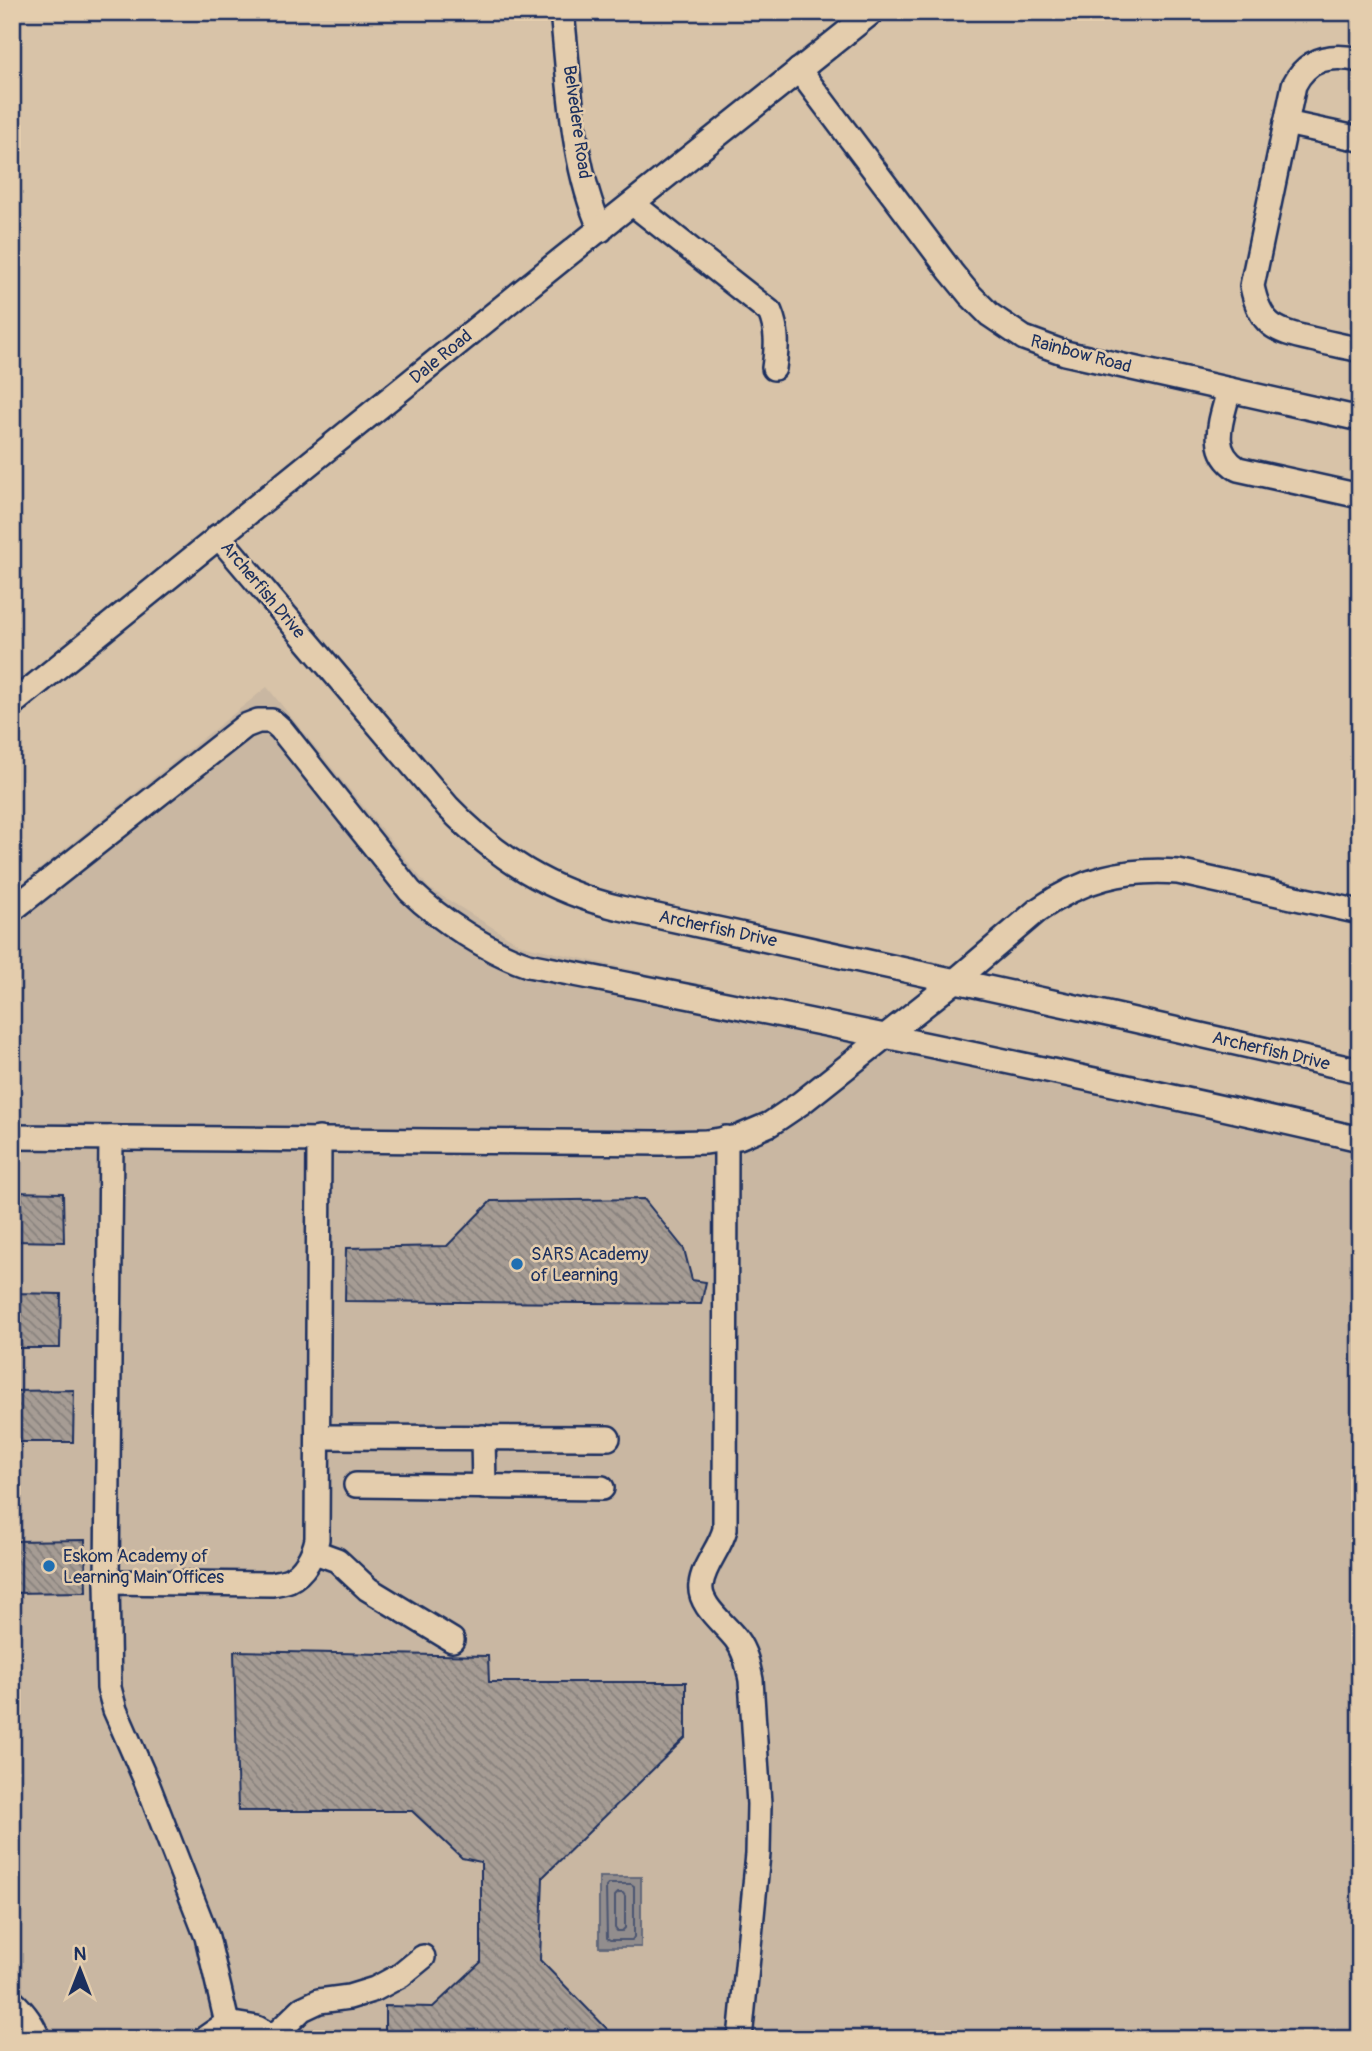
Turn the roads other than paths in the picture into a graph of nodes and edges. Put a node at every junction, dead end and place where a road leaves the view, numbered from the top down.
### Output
1 (562, 12) edge
2 (872, 12) edge
3 (1360, 60) edge
4 (799, 70) junction
5 (1286, 123) junction
6 (1360, 139) edge
7 (632, 204) junction
8 (601, 230) junction
9 (1360, 350) edge
10 (774, 368) dead end
11 (1229, 390) junction
12 (1360, 419) edge
13 (1360, 496) edge
14 (218, 536) junction
15 (12, 704) edge
16 (12, 910) edge
17 (1360, 912) edge
18 (955, 981) junction
19 (885, 1035) junction
20 (1360, 1072) edge
21 (12, 1137) edge
22 (111, 1138) junction
23 (726, 1138) junction
24 (319, 1139) junction
25 (1360, 1139) edge
26 (318, 1437) junction
27 (483, 1437) junction
28 (608, 1438) dead end
29 (356, 1485) dead end
30 (484, 1487) junction
31 (602, 1488) dead end
32 (315, 1552) junction
33 (107, 1582) junction
34 (452, 1640) dead end
35 (423, 1957) dead end
36 (12, 2001) edge
37 (218, 2032) edge
38 (274, 2038) edge
39 (38, 2039) edge
40 (740, 2039) edge

1 - 8 street, Belvedere Road
2 - 4 street, Dale Road
3 - 5 street
4 - 7 street, Dale Road
4 - 11 street, Rainbow Road
5 - 6 street
5 - 9 street
7 - 8 street, Dale Road
7 - 10 street
8 - 14 street, Dale Road
11 - 12 street, Rainbow Road
11 - 13 street
14 - 15 street, Dale Road
14 - 18 street, Archerfish Drive
16 - 19 street
17 - 18 street
18 - 19 street
18 - 20 street, Archerfish Drive
19 - 23 street
19 - 25 street
21 - 22 street
22 - 24 street
22 - 33 street
23 - 24 street
23 - 40 street
24 - 26 street
26 - 27 street
26 - 32 street
27 - 28 street
27 - 30 street
29 - 30 street
30 - 31 street
32 - 33 street
32 - 34 street
33 - 37 street
35 - 38 street
36 - 39 street
37 - 38 street

